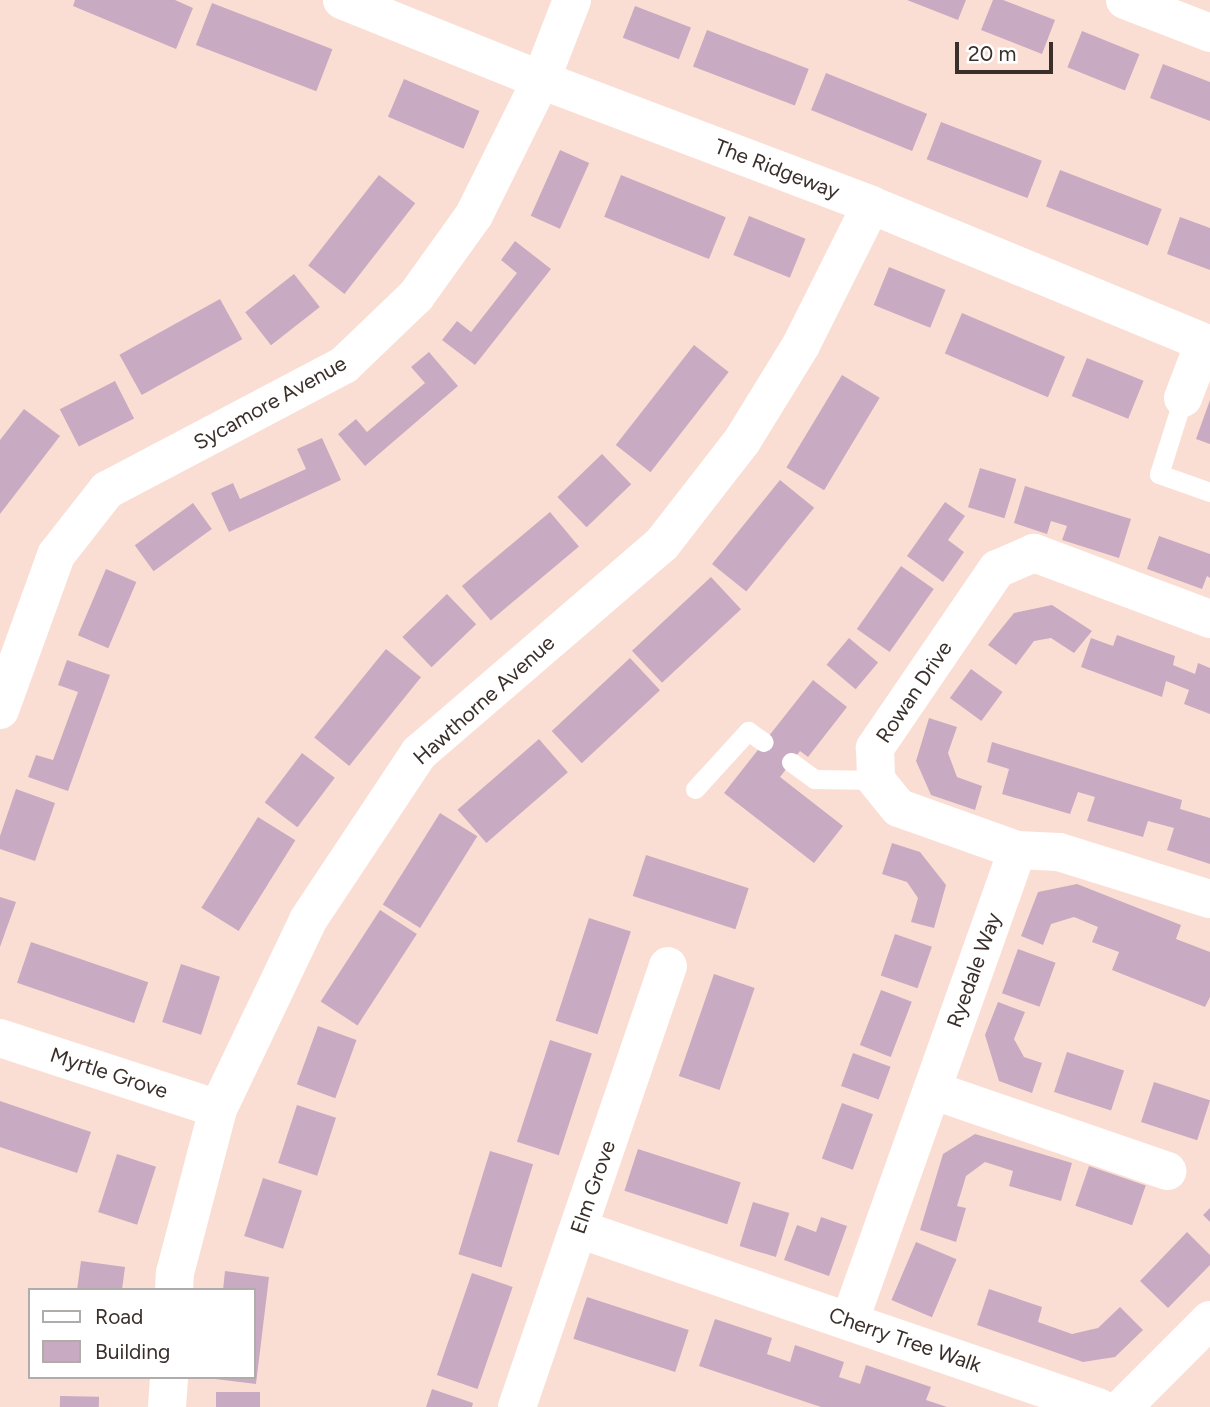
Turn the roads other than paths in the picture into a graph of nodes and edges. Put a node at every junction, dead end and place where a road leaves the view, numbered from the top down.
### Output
1 (342, 0) edge
2 (572, 0) edge
3 (1125, 0) edge
4 (1210, 33) edge
5 (541, 80) junction
6 (871, 205) junction
7 (1207, 344) edge
8 (1184, 398) joint
9 (1210, 492) edge
10 (1210, 619) edge
11 (0, 710) edge
12 (764, 742) dead end
13 (791, 762) dead end
14 (876, 780) junction
15 (695, 789) dead end
16 (1017, 850) junction
17 (1210, 899) edge
18 (668, 966) dead end
19 (0, 1038) edge
20 (932, 1090) junction
21 (218, 1109) junction
22 (1167, 1171) dead end
23 (579, 1229) junction
24 (174, 1288) edge
25 (850, 1320) junction
26 (1210, 1320) edge
27 (169, 1379) edge
28 (167, 1407) edge
29 (517, 1407) edge
30 (1098, 1407) edge
31 (1123, 1407) edge

1 - 5 street, The Ridgeway
2 - 5 street, Sycamore Avenue
3 - 4 street
5 - 6 street, The Ridgeway
5 - 11 street, Sycamore Avenue
6 - 7 street, The Ridgeway
6 - 21 street, Hawthorne Avenue
7 - 8 street
8 - 9 lane
10 - 14 street, Rowan Drive
12 - 15 lane
13 - 14 lane
14 - 16 street
16 - 17 street
16 - 20 street, Ryedale Way
18 - 23 street, Elm Grove
19 - 21 street, Myrtle Grove
20 - 22 street
20 - 25 street, Ryedale Way
21 - 24 street, Hawthorne Avenue
23 - 25 street, Cherry Tree Walk
23 - 29 street, Elm Grove
25 - 30 street, Cherry Tree Walk
26 - 31 street
27 - 28 street

